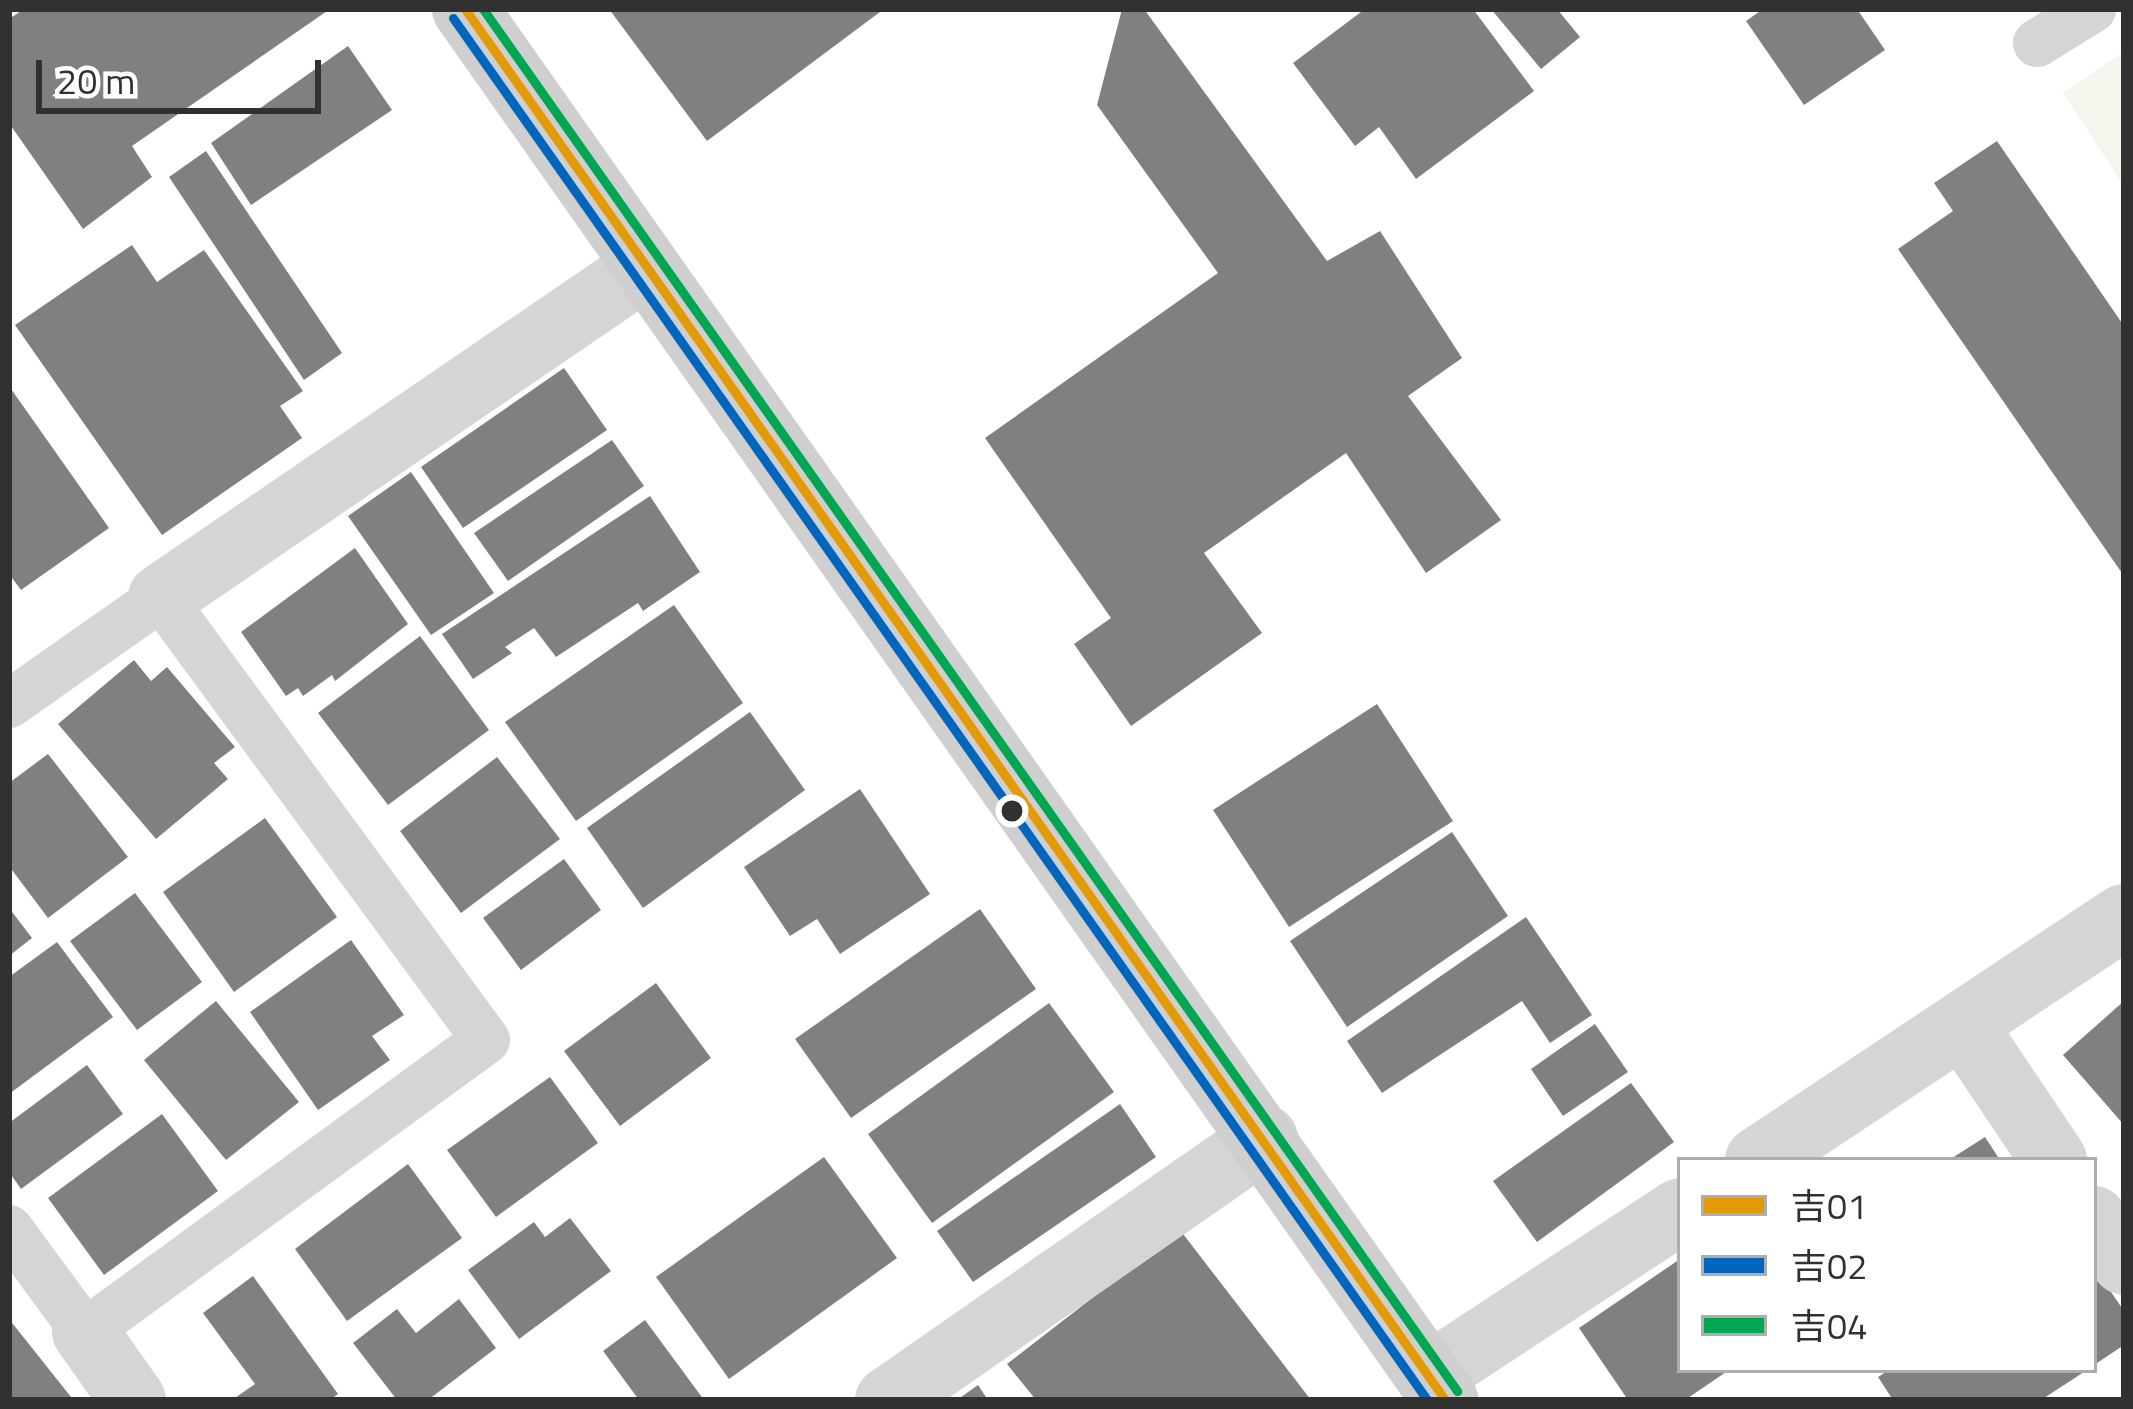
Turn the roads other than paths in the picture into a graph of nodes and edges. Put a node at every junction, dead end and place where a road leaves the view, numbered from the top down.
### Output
1 (465, 9) edge
2 (2092, 9) edge
3 (2037, 43) dead end
4 (645, 267) junction
5 (160, 597) junction
6 (9, 704) edge
7 (2124, 917) edge
8 (1964, 1026) junction
9 (1265, 1138) junction
10 (1763, 1157) edge
11 (2052, 1157) edge
12 (1677, 1212) edge
13 (2097, 1223) edge
14 (9, 1229) edge
15 (2124, 1262) edge
16 (85, 1332) junction
17 (1437, 1388) edge
18 (133, 1400) edge
19 (888, 1400) edge

1 - 4 main road
2 - 3 lane
4 - 5 street
4 - 9 main road
5 - 6 lane
5 - 16 lane
7 - 8 street
8 - 10 street
8 - 11 street
9 - 17 main road
9 - 19 street
12 - 17 street
13 - 15 street
14 - 16 lane
16 - 18 street

